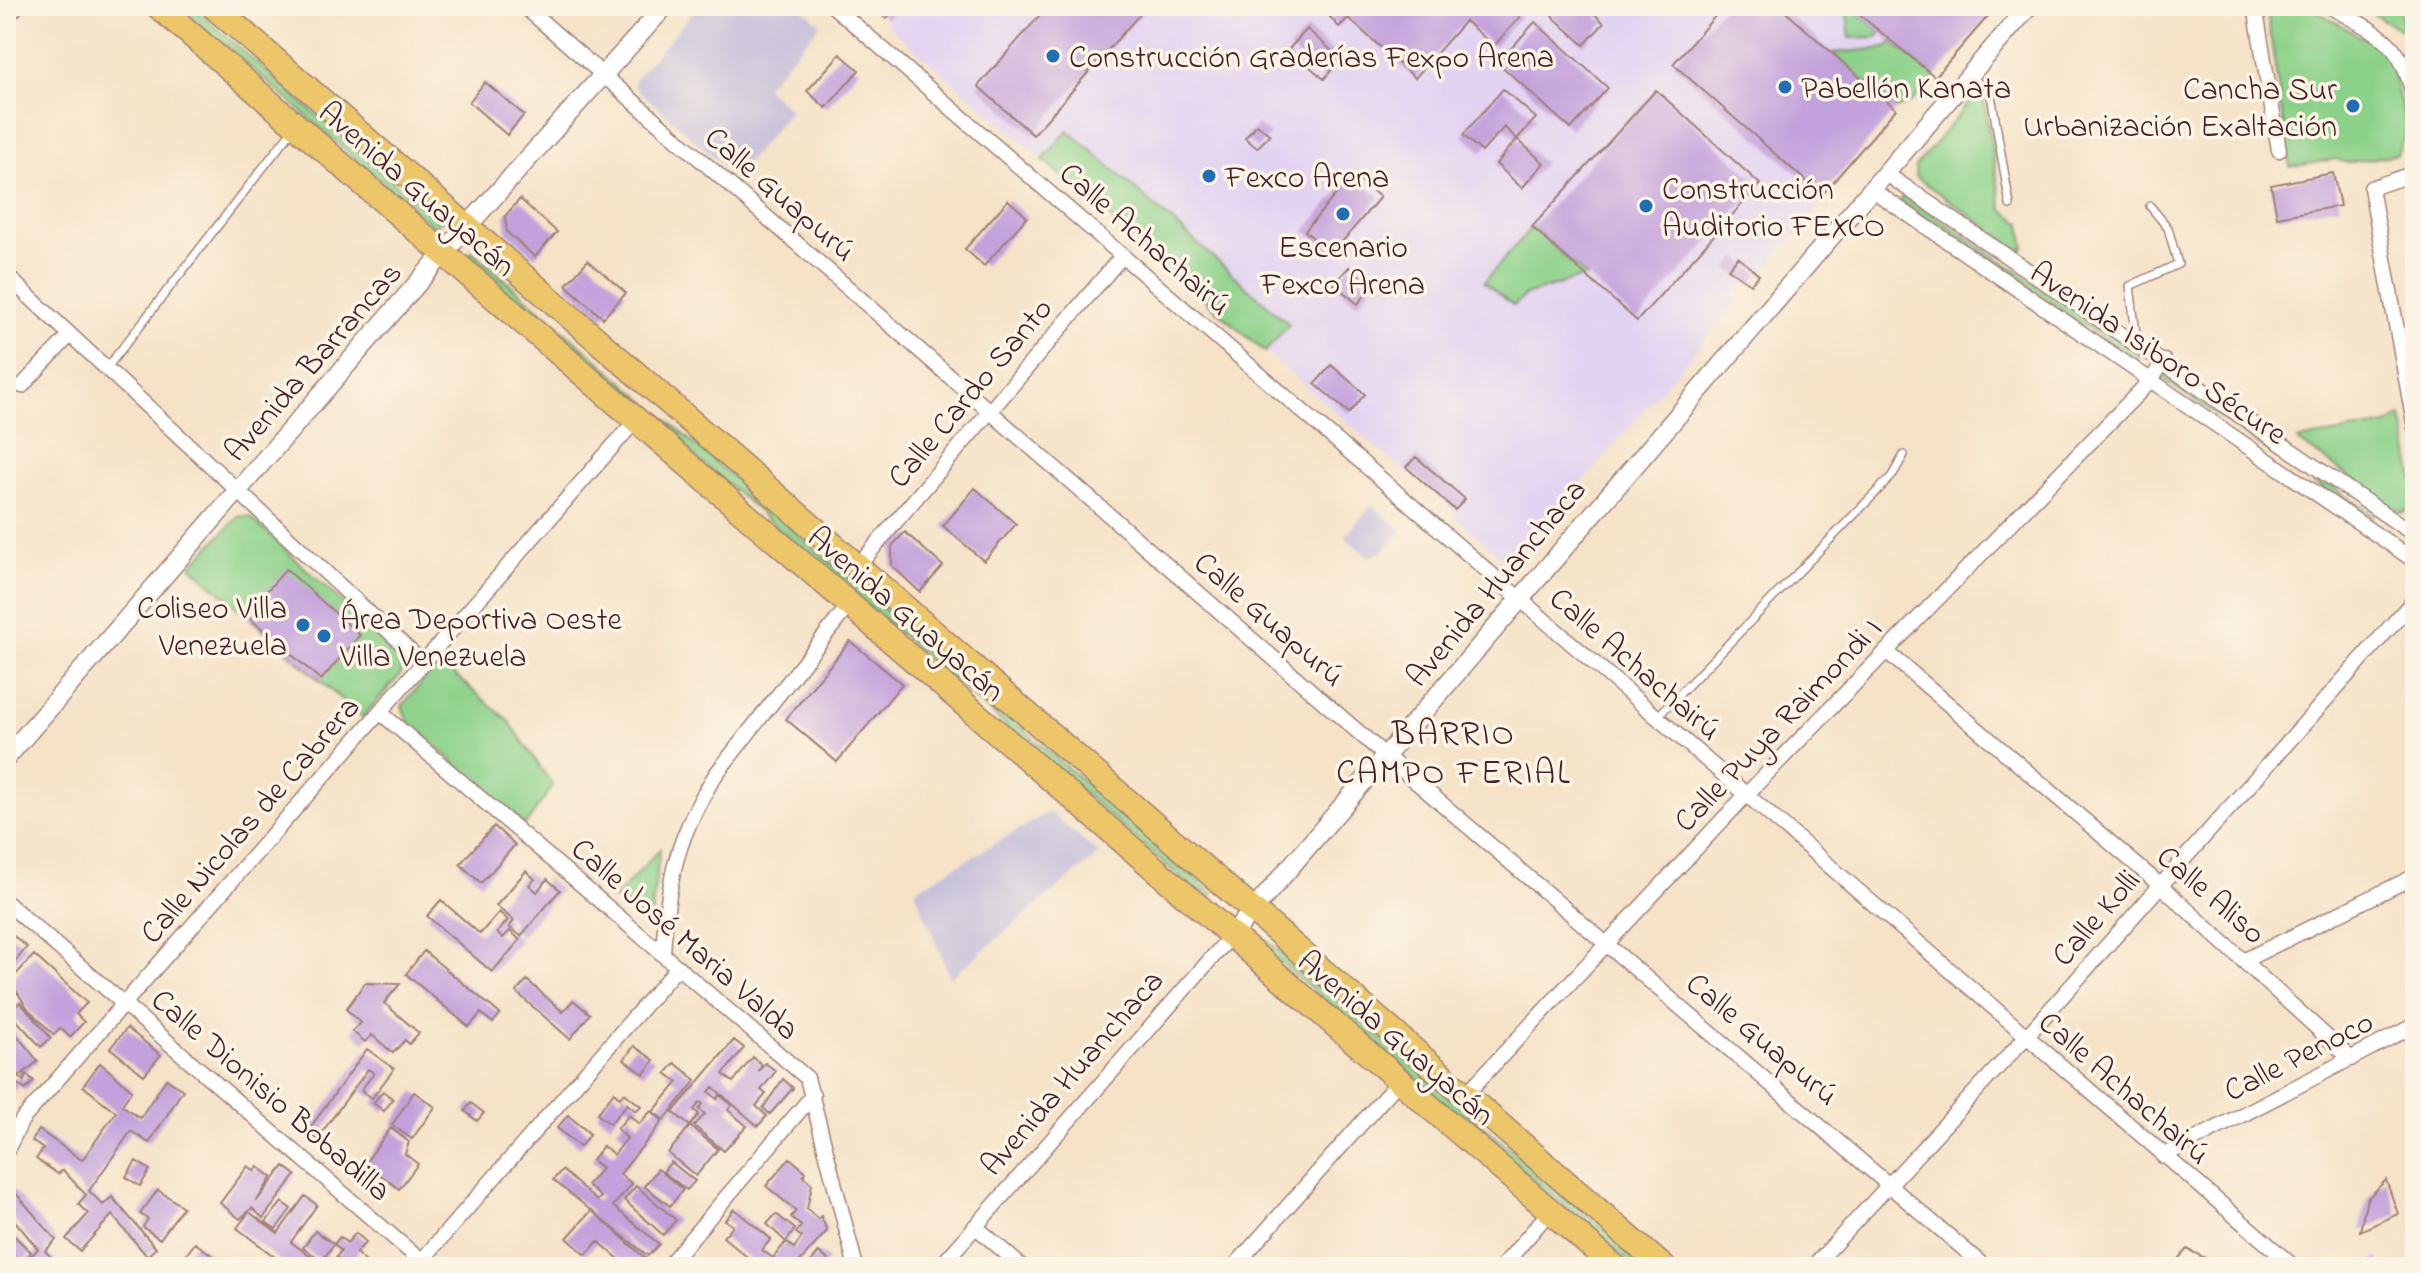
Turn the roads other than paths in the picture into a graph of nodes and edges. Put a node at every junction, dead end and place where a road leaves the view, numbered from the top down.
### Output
1 (17, 6) edge
2 (158, 6) edge
3 (524, 6) edge
4 (665, 6) edge
5 (833, 6) edge
6 (2029, 6) edge
7 (2255, 6) edge
8 (2329, 6) edge
9 (224, 9) edge
10 (6, 18) edge
11 (2408, 53) edge
12 (1970, 75) junction
13 (605, 76) junction
14 (2415, 103) edge
15 (296, 125) junction
16 (2279, 150) dead end
17 (1885, 173) junction
18 (2415, 173) edge
19 (1871, 189) junction
20 (2010, 205) dead end
21 (2150, 206) dead end
22 (467, 226) junction
23 (444, 253) junction
24 (1123, 255) junction
25 (6, 275) edge
26 (70, 335) junction
27 (2137, 342) junction
28 (2164, 361) junction
29 (106, 369) junction
30 (2151, 380) junction
31 (22, 386) dead end
32 (989, 412) junction
33 (636, 420) junction
34 (2415, 428) edge
35 (1904, 455) dead end
36 (237, 494) junction
37 (2415, 535) edge
38 (2414, 558) edge
39 (858, 566) junction
40 (1519, 598) junction
41 (2415, 599) edge
42 (849, 605) junction
43 (1886, 651) junction
44 (424, 664) junction
45 (381, 713) junction
46 (1656, 718) junction
47 (1387, 757) junction
48 (6, 758) edge
49 (1746, 795) junction
50 (2415, 876) edge
51 (2160, 885) junction
52 (6, 902) edge
53 (1253, 911) junction
54 (1231, 936) junction
55 (1608, 943) junction
56 (663, 954) junction
57 (2245, 960) junction
58 (678, 967) junction
59 (124, 1003) junction
60 (2415, 1025) edge
61 (2025, 1038) junction
62 (2351, 1059) junction
63 (1399, 1081) junction
64 (1466, 1094) junction
65 (813, 1095) junction
66 (6, 1152) edge
67 (2163, 1156) junction
68 (1891, 1184) junction
69 (1550, 1211) junction
70 (975, 1226) junction
71 (422, 1265) edge
72 (667, 1267) edge
73 (856, 1267) edge
74 (940, 1267) edge
75 (1022, 1267) edge
76 (1234, 1267) edge
77 (1502, 1267) edge
78 (1615, 1267) edge
79 (1663, 1267) edge
80 (1813, 1267) edge
81 (1985, 1267) edge
82 (2294, 1267) edge

1 - 10 street
2 - 15 main road, Avenida Guayacán
3 - 13 street, Calle Guapurú
4 - 13 street, Avenida Barrancas
5 - 24 street, Calle Achachairú
6 - 12 street, Avenida Huanchaca
7 - 16 street
8 - 11 street
9 - 22 main road, Avenida Guayacán
11 - 14 street
12 - 17 street, Avenida Huanchaca
12 - 20 lane
13 - 22 street, Avenida Barrancas
13 - 32 street, Calle Guapurú
15 - 23 main road, Avenida Guayacán
15 - 29 lane
17 - 19 street, Avenida Huanchaca
17 - 27 street, Avenida Isiboro Sécure
18 - 34 street
19 - 30 street, Avenida Isiboro Sécure
19 - 40 street, Avenida Huanchaca
21 - 27 lane
22 - 23 street, Avenida Barrancas
22 - 39 main road, Avenida Guayacán
23 - 33 main road, Avenida Guayacán
23 - 36 street, Avenida Barrancas
24 - 32 street, Calle Cardo Santo
24 - 40 street, Calle Achachairú
25 - 26 street
26 - 29 street
26 - 31 street
27 - 28 street, Avenida Isiboro Sécure
28 - 30 street, Calle Puya Raimondi I
28 - 37 street, Avenida Isiboro Sécure
29 - 36 street
30 - 38 street, Avenida Isiboro Sécure
30 - 43 street, Calle Puya Raimondi I
32 - 39 street, Calle Cardo Santo
32 - 47 street, Calle Guapurú
33 - 42 main road, Avenida Guayacán
33 - 44 street, Calle Nicolas de Cabrera
35 - 46 lane
36 - 44 street
36 - 48 street, Avenida Barrancas
39 - 53 main road, Avenida Guayacán
40 - 46 street, Calle Achachairú
40 - 47 street, Avenida Huanchaca
41 - 51 street, Calle Kolli
42 - 54 main road, Avenida Guayacán
42 - 56 street
43 - 49 street, Calle Puya Raimondi I
43 - 51 street, Calle Aliso
44 - 45 street, Calle Nicolas de Cabrera
45 - 56 street, Calle José Maria Valda
45 - 59 street, Calle Nicolas de Cabrera
46 - 49 street, Calle Achachairú
47 - 53 street, Avenida Huanchaca
47 - 55 street, Calle Guapurú
49 - 55 street, Calle Puya Raimondi I
49 - 61 street, Calle Achachairú
50 - 57 street
51 - 57 street, Calle Aliso
51 - 61 street, Calle Kolli
52 - 59 street, Calle Dionisio Bobadilla
53 - 54 street, Avenida Huanchaca
53 - 64 main road, Avenida Guayacán
54 - 63 main road, Avenida Guayacán
54 - 70 street, Avenida Huanchaca
55 - 64 street, Calle Puya Raimondi I
55 - 68 street, Calle Guapurú
56 - 58 street, Calle José Maria Valda
57 - 62 street, Calle Aliso
58 - 65 street, Calle José Maria Valda
58 - 71 street
59 - 66 street, Calle Nicolas de Cabrera
59 - 71 street, Calle Dionisio Bobadilla
60 - 62 street, Calle Penoco
61 - 67 street, Calle Achachairú
61 - 68 street, Calle Kolli
62 - 67 street, Calle Penoco
63 - 69 main road, Avenida Guayacán
63 - 76 street
64 - 79 main road, Avenida Guayacán
65 - 72 street
65 - 73 street, Calle José Maria Valda
67 - 82 street, Calle Achachairú
68 - 80 street, Calle Kolli
68 - 81 street, Calle Guapurú
69 - 77 street
69 - 78 main road, Avenida Guayacán
70 - 74 street, Avenida Huanchaca
70 - 75 street

